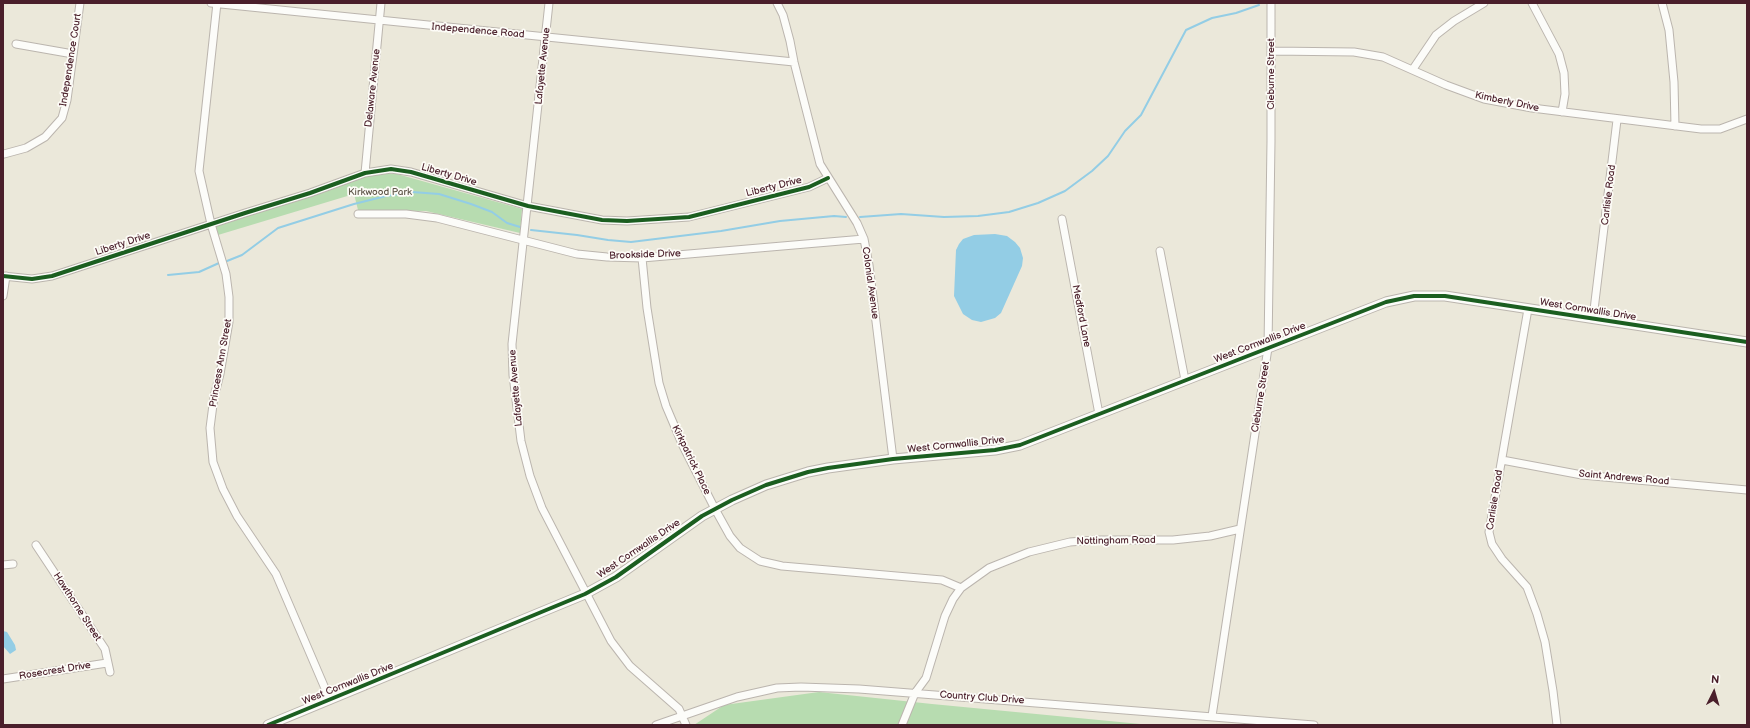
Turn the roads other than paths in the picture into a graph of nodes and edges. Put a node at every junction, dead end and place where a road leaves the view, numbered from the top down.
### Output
1 (80, 3) edge
2 (215, 3) edge
3 (381, 3) edge
4 (549, 3) edge
5 (777, 3) edge
6 (1271, 3) edge
7 (1484, 3) edge
8 (1532, 3) edge
9 (1662, 3) edge
10 (380, 21) junction
11 (546, 37) junction
12 (16, 44) dead end
13 (1272, 51) junction
14 (73, 54) junction
15 (794, 62) junction
16 (1413, 70) junction
17 (1562, 112) junction
18 (1747, 119) edge
19 (1617, 120) junction
20 (1675, 126) junction
21 (4, 154) edge
22 (365, 173) junction
23 (828, 178) junction
24 (528, 206) junction
25 (358, 214) dead end
26 (1062, 219) dead end
27 (211, 224) junction
28 (864, 239) junction
29 (524, 240) junction
30 (1160, 251) dead end
31 (642, 258) junction
32 (4, 276) edge
33 (3, 296) edge
34 (1528, 309) junction
35 (1593, 318) junction
36 (1747, 342) edge
37 (1268, 348) junction
38 (1185, 380) junction
39 (1099, 414) junction
40 (893, 459) junction
41 (1502, 460) junction
42 (1747, 490) edge
43 (715, 509) junction
44 (1240, 529) junction
45 (36, 545) dead end
46 (12, 564) dead end
47 (3, 565) edge
48 (961, 588) junction
49 (585, 594) junction
50 (107, 663) junction
51 (110, 672) dead end
52 (3, 678) edge
53 (915, 693) junction
54 (330, 700) junction
55 (683, 716) junction
56 (1212, 716) junction
57 (268, 725) edge
58 (656, 725) edge
59 (686, 725) edge
60 (902, 725) edge
61 (1314, 725) edge
62 (1557, 725) edge

1 - 14 street, Independence Court
2 - 10 street, Independence Road
2 - 27 street, Princess Ann Street
3 - 10 street, Delaware Avenue
4 - 11 street, Lafayette Avenue
5 - 15 street, Colonial Avenue
6 - 13 street, Cleburne Street
7 - 16 street
8 - 17 street
9 - 20 street
10 - 11 street, Independence Road
10 - 22 street, Delaware Avenue
11 - 15 street, Independence Road
11 - 24 street, Lafayette Avenue
12 - 14 street
13 - 16 street, Kimberly Drive
13 - 37 street, Cleburne Street
14 - 21 street, Independence Court
15 - 23 street, Colonial Avenue
16 - 17 street, Kimberly Drive
17 - 19 street, Kimberly Drive
18 - 20 street, Kimberly Drive
19 - 20 street, Kimberly Drive
19 - 35 street, Carlisle Road
22 - 24 street, Liberty Drive
22 - 27 street, Liberty Drive
23 - 24 street, Liberty Drive
23 - 28 street, Colonial Avenue
24 - 29 street, Lafayette Avenue
25 - 29 street, Brookside Drive
26 - 39 street, Medford Lane
27 - 32 street, Liberty Drive
27 - 54 street, Princess Ann Street
28 - 31 street, Brookside Drive
28 - 40 street, Colonial Avenue
29 - 31 street, Brookside Drive
29 - 49 street, Lafayette Avenue
30 - 38 street
31 - 43 street, Kirkpatrick Place
32 - 33 street
34 - 35 street, West Cornwallis Drive
34 - 37 street, West Cornwallis Drive
34 - 41 street, Carlisle Road
35 - 36 street, West Cornwallis Drive
37 - 38 street, West Cornwallis Drive
37 - 44 street, Cleburne Street
38 - 39 street, West Cornwallis Drive
39 - 40 street, West Cornwallis Drive
40 - 43 street, West Cornwallis Drive
41 - 42 street, Saint Andrews Road
41 - 62 street, Carlisle Road
43 - 48 street, Kirkpatrick Place
43 - 49 street, West Cornwallis Drive
44 - 48 street, Nottingham Road
44 - 56 street, Cleburne Street
45 - 50 street, Hawthorne Street
46 - 47 street
48 - 53 street, Nottingham Road
49 - 54 street, West Cornwallis Drive
49 - 55 street, Lafayette Avenue
50 - 51 street, Hawthorne Street
50 - 52 street, Rosecrest Drive
53 - 55 street, Country Club Drive
53 - 56 street, Country Club Drive
53 - 60 street, Nottingham Road
54 - 57 street, West Cornwallis Drive
55 - 58 street, Country Club Drive
55 - 59 street, Lafayette Avenue
56 - 61 street, Country Club Drive

